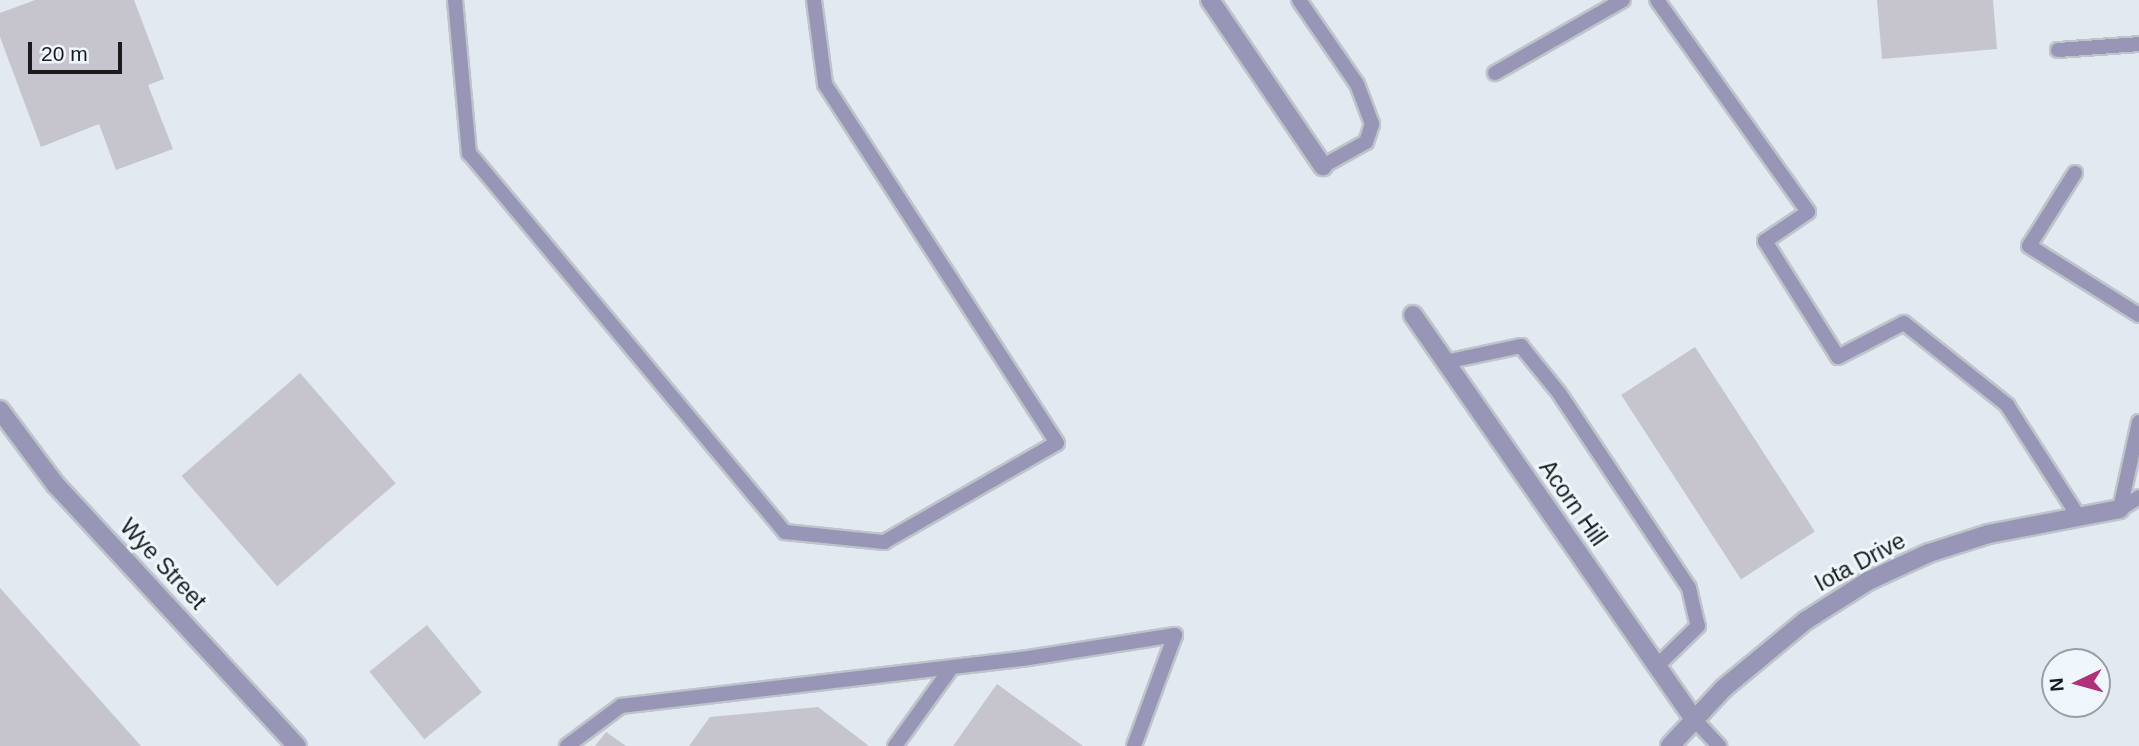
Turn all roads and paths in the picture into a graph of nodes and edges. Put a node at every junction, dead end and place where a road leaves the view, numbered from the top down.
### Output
1 (455, 0) edge
2 (814, 0) edge
3 (1210, 0) edge
4 (1299, 0) edge
5 (1623, 0) edge
6 (1657, 0) edge
7 (2139, 44) edge
8 (2058, 50) dead end
9 (1495, 73) dead end
10 (1323, 166) joint
11 (2075, 173) dead end
12 (1413, 315) dead end
13 (2139, 315) edge
14 (1445, 362) junction
15 (0, 410) edge
16 (2139, 422) edge
17 (2139, 497) edge
18 (2120, 509) junction
19 (2079, 517) junction
20 (1657, 666) junction
21 (952, 667) junction
22 (1693, 719) junction
23 (297, 746) edge
24 (567, 746) edge
25 (895, 746) edge
26 (1134, 746) edge
27 (1670, 746) edge
28 (1719, 746) edge

1 - 2 lane
3 - 10 street
4 - 10 lane
5 - 9 lane
6 - 19 lane
7 - 8 lane
11 - 13 lane
12 - 14 street, Acorn Hill
14 - 20 street, Acorn Hill
14 - 20 lane
15 - 23 street, Wye Street
16 - 18 lane
17 - 18 lane
18 - 19 street, Iota Drive
19 - 22 street, Iota Drive
20 - 22 street, Acorn Hill
21 - 24 lane
21 - 25 lane
21 - 26 lane
22 - 27 street, Iota Drive
22 - 28 lane

